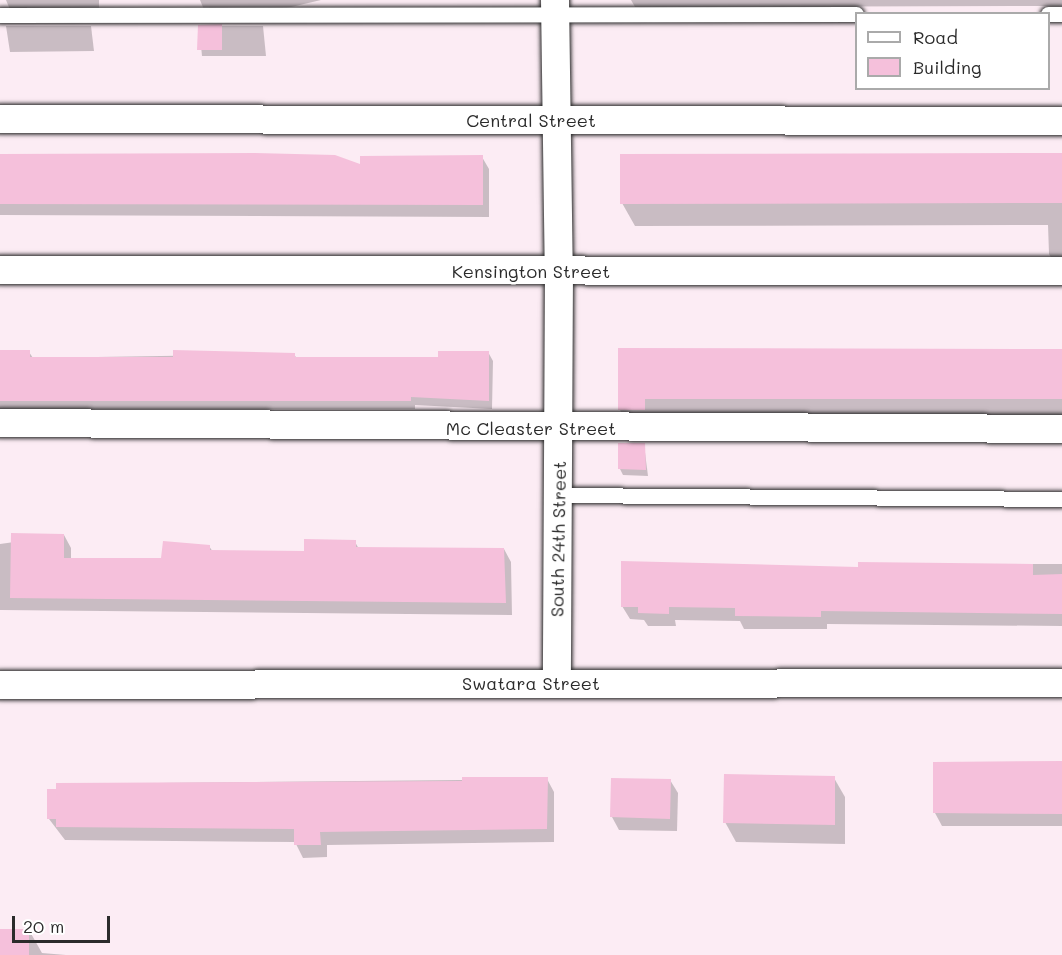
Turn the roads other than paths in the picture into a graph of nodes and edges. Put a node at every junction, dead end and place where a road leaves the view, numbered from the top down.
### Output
1 (555, 7) edge
2 (855, 14) edge
3 (0, 15) edge
4 (0, 119) edge
5 (556, 120) junction
6 (1062, 121) edge
7 (0, 270) edge
8 (559, 271) junction
9 (1062, 271) edge
10 (0, 423) edge
11 (559, 428) junction
12 (1062, 429) edge
13 (558, 495) junction
14 (1062, 499) edge
15 (557, 683) junction
16 (1062, 683) edge
17 (0, 685) edge

1 - 2 lane
1 - 3 lane
1 - 5 street, South 24th Street
4 - 5 street, Central Street
5 - 6 street, Central Street
5 - 8 street, South 24th Street
7 - 8 street, Kensington Street
8 - 9 street, Kensington Street
8 - 11 street, South 24th Street
10 - 11 street, Mc Cleaster Street
11 - 12 street, Mc Cleaster Street
11 - 13 street, South 24th Street
13 - 14 lane
13 - 15 street, South 24th Street
15 - 16 street, Swatara Street
15 - 17 street, Swatara Street

